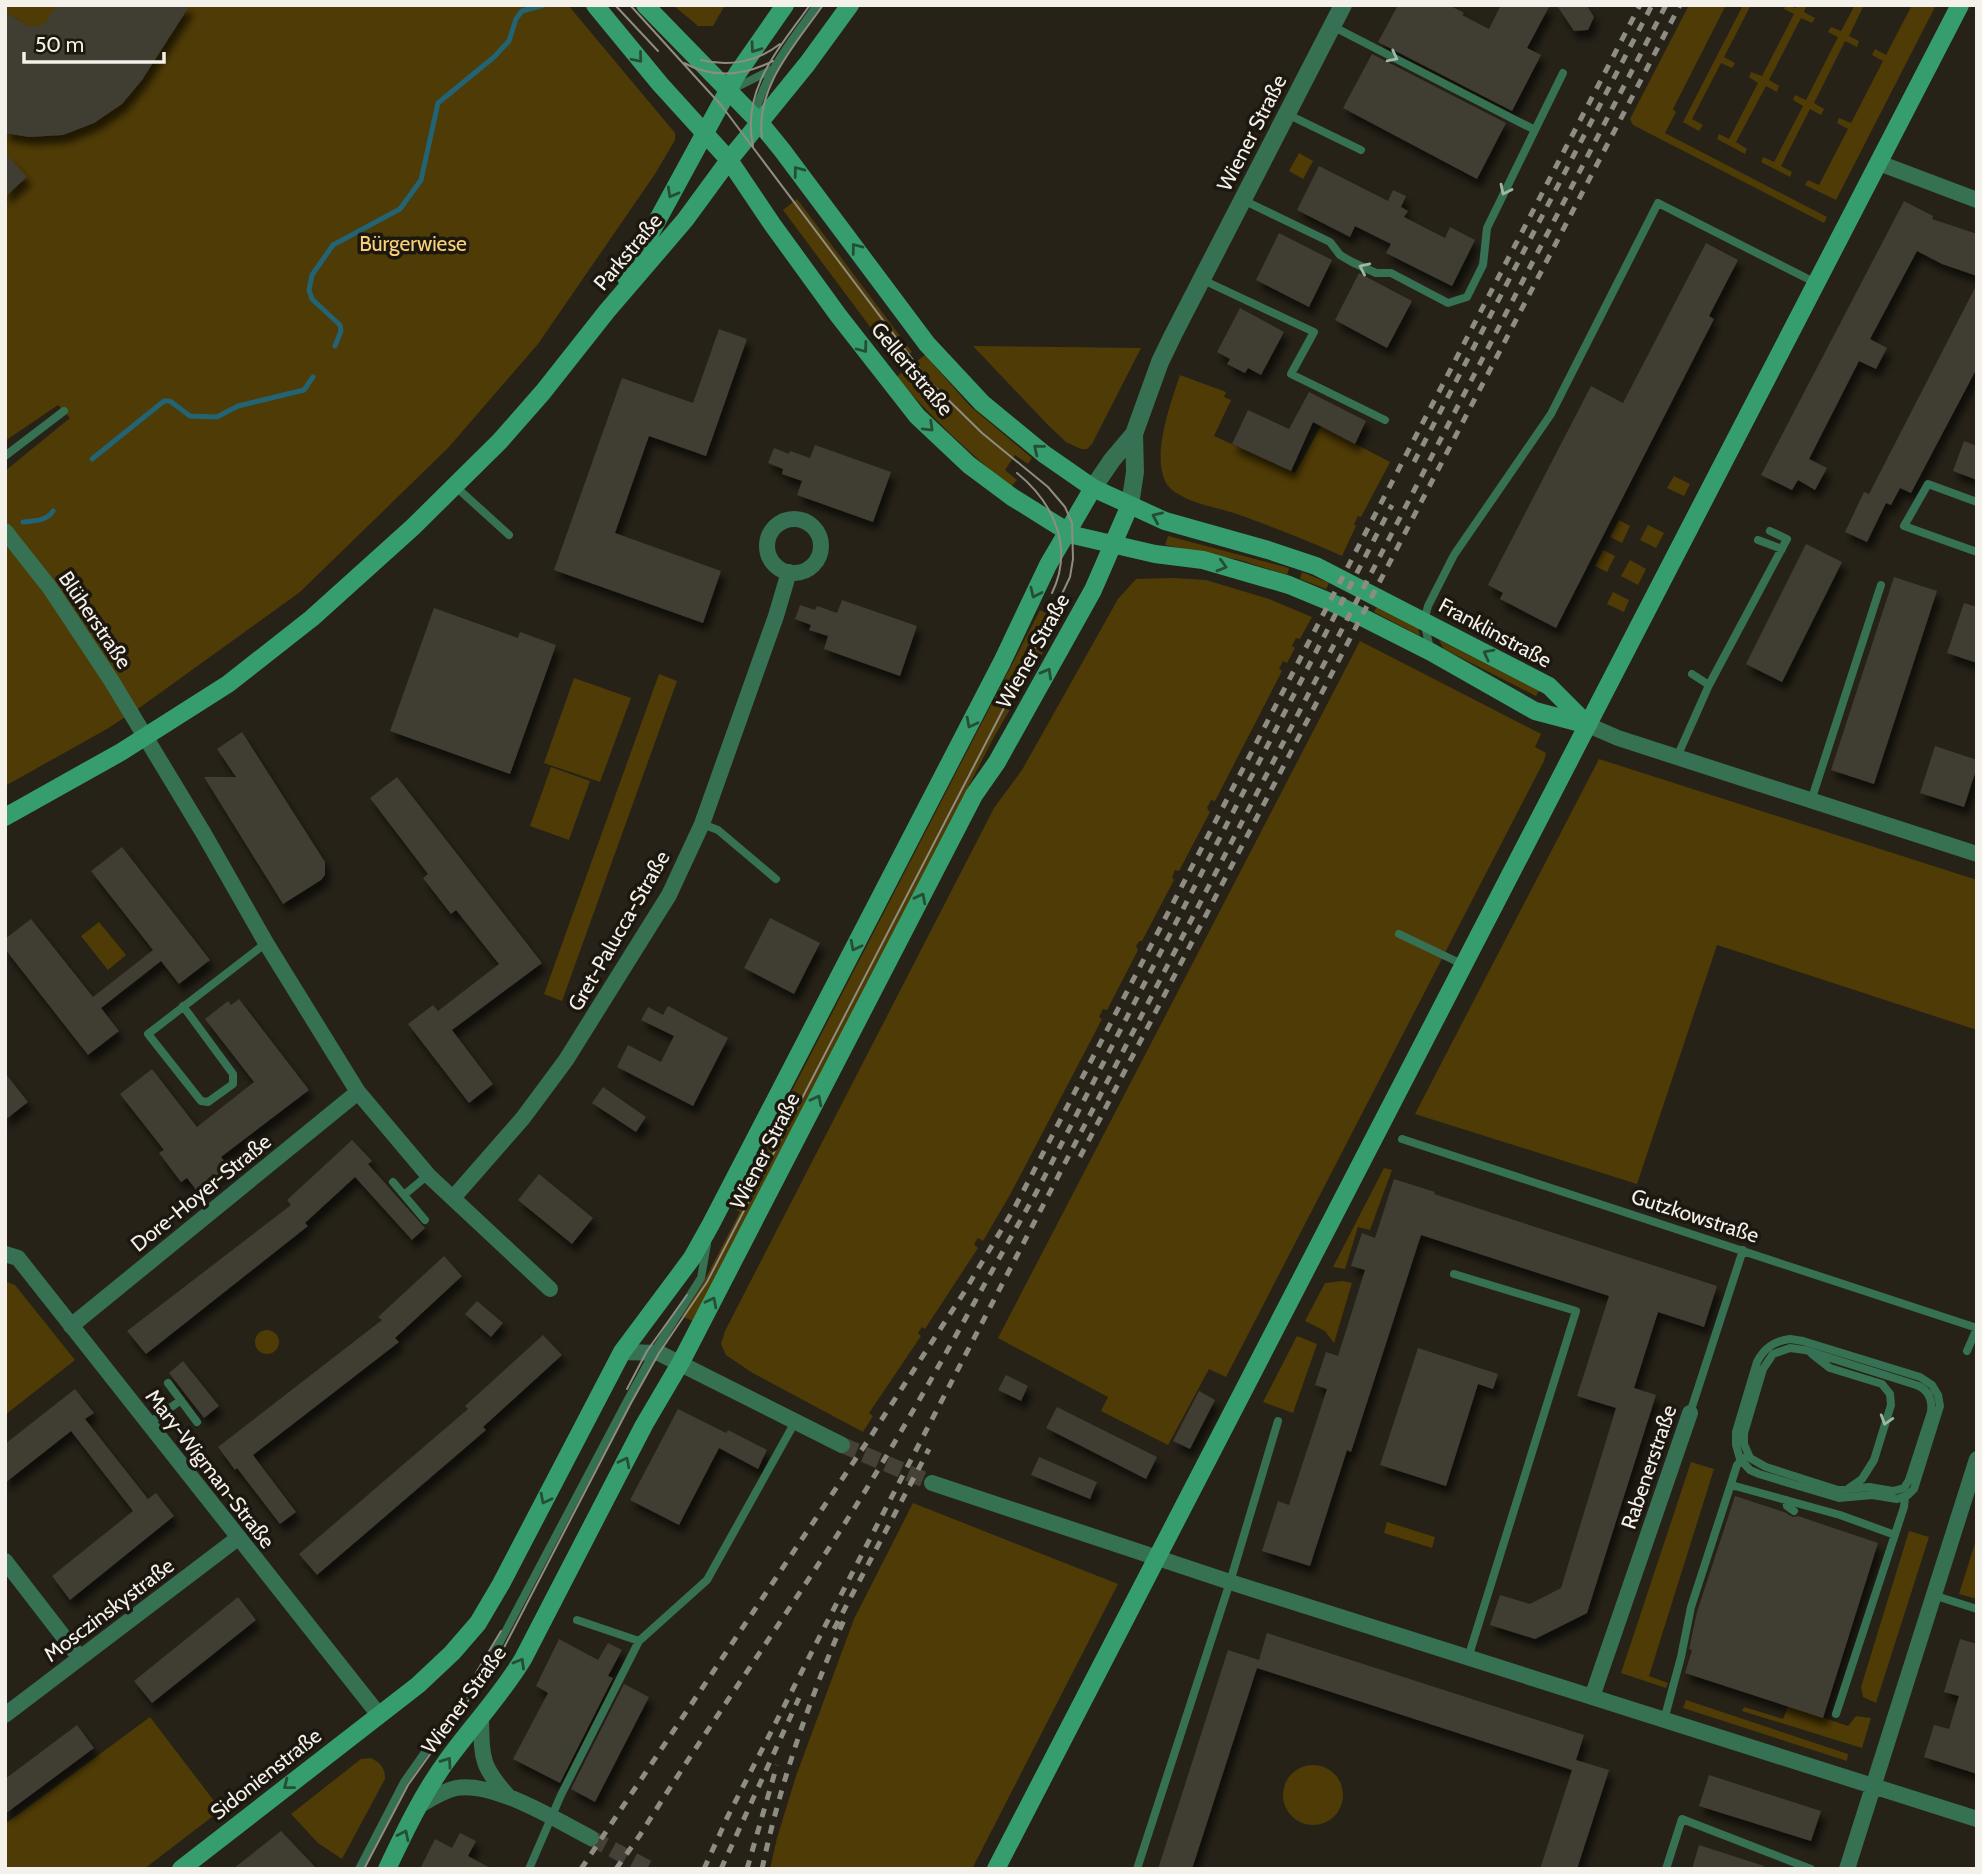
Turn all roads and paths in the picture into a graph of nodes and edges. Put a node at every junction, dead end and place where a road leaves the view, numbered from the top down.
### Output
1 (595, 5) edge
2 (645, 5) edge
3 (785, 5) edge
4 (817, 5) edge
5 (850, 5) edge
6 (1343, 5) edge
7 (1961, 5) edge
8 (1332, 26) junction
9 (771, 70) junction
10 (1563, 73) dead end
11 (728, 92) junction
12 (1287, 114) junction
13 (755, 125) junction
14 (1535, 130) junction
15 (704, 133) junction
16 (1361, 150) dead end
17 (729, 160) junction
18 (1879, 163) junction
19 (1243, 200) junction
20 (1977, 200) edge
21 (1202, 280) junction
22 (1816, 283) junction
23 (607, 311) junction
24 (64, 411) dead end
25 (1385, 420) dead end
26 (1134, 434) junction
27 (5, 456) edge
28 (455, 486) junction
29 (1093, 488) junction
30 (1977, 502) edge
31 (1130, 505) junction
32 (5, 531) edge
33 (1770, 531) dead end
34 (1066, 532) junction
35 (509, 535) dead end
36 (1758, 540) dead end
37 (1114, 545) junction
38 (1782, 549) junction
39 (1977, 552) edge
40 (789, 572) dead end
41 (1881, 585) dead end
42 (1424, 621) junction
43 (1431, 652) junction
44 (1692, 674) dead end
45 (1709, 685) junction
46 (1588, 724) junction
47 (145, 737) junction
48 (1677, 757) junction
49 (1811, 801) junction
50 (5, 817) edge
51 (702, 824) junction
52 (1977, 854) edge
53 (776, 880) dead end
54 (1399, 934) dead end
55 (266, 943) junction
56 (1464, 965) junction
57 (183, 1006) junction
58 (358, 1092) junction
59 (1402, 1139) dead end
60 (428, 1175) junction
61 (393, 1182) dead end
62 (404, 1195) junction
63 (453, 1198) junction
64 (425, 1220) dead end
65 (710, 1224) junction
66 (1743, 1250) junction
67 (6, 1254) edge
68 (1454, 1274) dead end
69 (550, 1289) dead end
70 (71, 1326) junction
71 (1977, 1328) edge
72 (1805, 1350) junction
73 (1967, 1351) dead end
74 (622, 1352) junction
75 (653, 1352) junction
76 (681, 1362) junction
77 (168, 1383) dead end
78 (181, 1400) junction
79 (1690, 1413) joint
80 (1278, 1421) dead end
81 (197, 1422) dead end
82 (795, 1422) junction
83 (148, 1423) junction
84 (842, 1445) tunnel mouth
85 (1744, 1457) junction
86 (1977, 1459) edge
87 (932, 1483) tunnel mouth
88 (1730, 1488) junction
89 (1843, 1490) junction
90 (1905, 1497) junction
91 (1786, 1500) junction
92 (1794, 1511) dead end
93 (1895, 1535) junction
94 (238, 1538) junction
95 (1157, 1558) junction
96 (5, 1561) edge
97 (1230, 1582) junction
98 (1933, 1595) junction
99 (1977, 1609) edge
100 (577, 1620) dead end
101 (639, 1641) junction
102 (80, 1658) junction
103 (1468, 1658) junction
104 (1592, 1697) junction
105 (1836, 1714) dead end
106 (5, 1715) edge
107 (379, 1715) junction
108 (481, 1719) junction
109 (1664, 1720) junction
110 (1873, 1786) junction
111 (508, 1796) junction
112 (417, 1807) junction
113 (551, 1818) junction
114 (1977, 1819) edge
115 (591, 1838) tunnel mouth
116 (181, 1869) edge
117 (359, 1869) edge
118 (387, 1869) edge
119 (529, 1869) edge
120 (996, 1869) edge
121 (1137, 1869) edge
122 (1666, 1869) edge
123 (1811, 1869) edge
124 (1847, 1869) edge

1 -> 15 main road, Gellertstraße
2 - 11 main road, Gellertstraße
3 -> 11 main road, Parkstraße
4 - 9 lane
5 - 13 main road, Parkstraße
6 - 8 street, Wiener Straße
7 - 18 main road
8 - 12 street, Wiener Straße
8 -> 14 lane
9 - 11 lane
9 - 13 lane
10 - 14 lane
11 - 13 main road, Gellertstraße
11 - 15 main road, Parkstraße
12 - 16 lane
12 - 19 street, Wiener Straße
13 - 17 main road, Parkstraße
29 -> 13 main road, Gellertstraße
14 -> 19 lane
15 - 17 main road, Gellertstraße
15 -> 23 main road, Parkstraße
17 - 23 main road, Parkstraße
17 -> 34 main road, Gellertstraße
18 - 20 street
18 - 22 main road
19 - 21 street, Wiener Straße
21 - 25 lane
21 - 26 street, Wiener Straße
22 - 42 lane
22 - 46 main road
23 - 28 main road
24 - 27 lane
26 - 29 street, Wiener Straße
26 - 31 street, Wiener Straße
28 - 35 lane
28 - 47 main road
29 - 31 main road, Gellertstraße
29 - 34 main road, Wiener Straße
30 - 39 lane
31 - 37 main road, Wiener Straße
42 -> 31 main road, Franklinstraße
32 - 47 street, Blüherstraße
33 - 38 lane
34 - 37 main road, Gellertstraße
34 -> 65 main road, Wiener Straße
36 - 38 lane
37 -> 43 main road
76 -> 37 main road, Wiener Straße
38 - 45 lane
40 - 51 street, Gret-Palucca-Straße
41 - 49 lane
42 - 43 lane
46 -> 42 main road, Franklinstraße
43 - 46 main road
44 - 45 lane
45 - 48 lane
46 - 48 street
46 - 56 main road
47 - 50 main road
47 - 55 street
48 - 49 street
49 - 52 street
51 - 53 lane
51 - 63 street, Gret-Palucca-Straße
54 - 56 lane
55 - 57 lane
55 - 58 street
56 - 95 main road
57 - 57 lane
58 - 60 street
58 - 70 street, Dore-Hoyer-Straße
59 - 66 lane, Gutzkowstraße
60 - 62 lane
60 - 63 street
61 - 62 lane
62 - 64 lane
63 - 69 street
65 - 74 main road, Wiener Straße
65 - 75 lane
66 - 71 lane, Gutzkowstraße
66 - 79 lane, Rabenerstraße
67 - 70 street, Mary-Wigman-Straße
68 - 103 lane
70 - 83 street, Mary-Wigman-Straße
71 - 73 lane
72 - 85 lane
72 -> 89 lane
72 - 89 lane
74 - 75 street
74 -> 107 main road, Wiener Straße
75 - 76 street
75 - 117 lane
76 - 82 street
108 -> 76 main road, Wiener Straße
77 - 78 lane
78 - 81 lane
78 - 83 lane
79 - 104 street, Rabenerstraße
80 - 97 lane
82 - 84 street
82 - 101 lane
83 - 94 street, Mary-Wigman-Straße
85 - 88 lane
85 - 89 lane
85 - 90 lane
85 - 90 lane
86 - 98 street
87 - 95 street
88 - 91 lane
88 - 109 lane
90 - 93 lane
91 - 92 lane
91 - 93 lane
93 - 105 lane
94 - 102 street, Mosczinskystraße
94 - 107 street, Mary-Wigman-Straße
95 - 97 street
95 - 120 main road
96 - 102 street
97 - 103 street
97 - 121 lane
98 - 99 lane
98 - 110 street
100 - 101 lane
101 - 113 lane
102 - 106 street, Mosczinskystraße
103 - 104 street
104 - 109 street
107 -> 116 main road, Sidonienstraße
108 - 111 street
112 -> 108 main road, Wiener Straße
109 - 110 street
110 - 114 street
110 - 124 street
111 - 112 street
111 - 113 street
118 -> 112 main road, Wiener Straße
113 - 115 street
113 - 119 lane
122 - 123 lane

